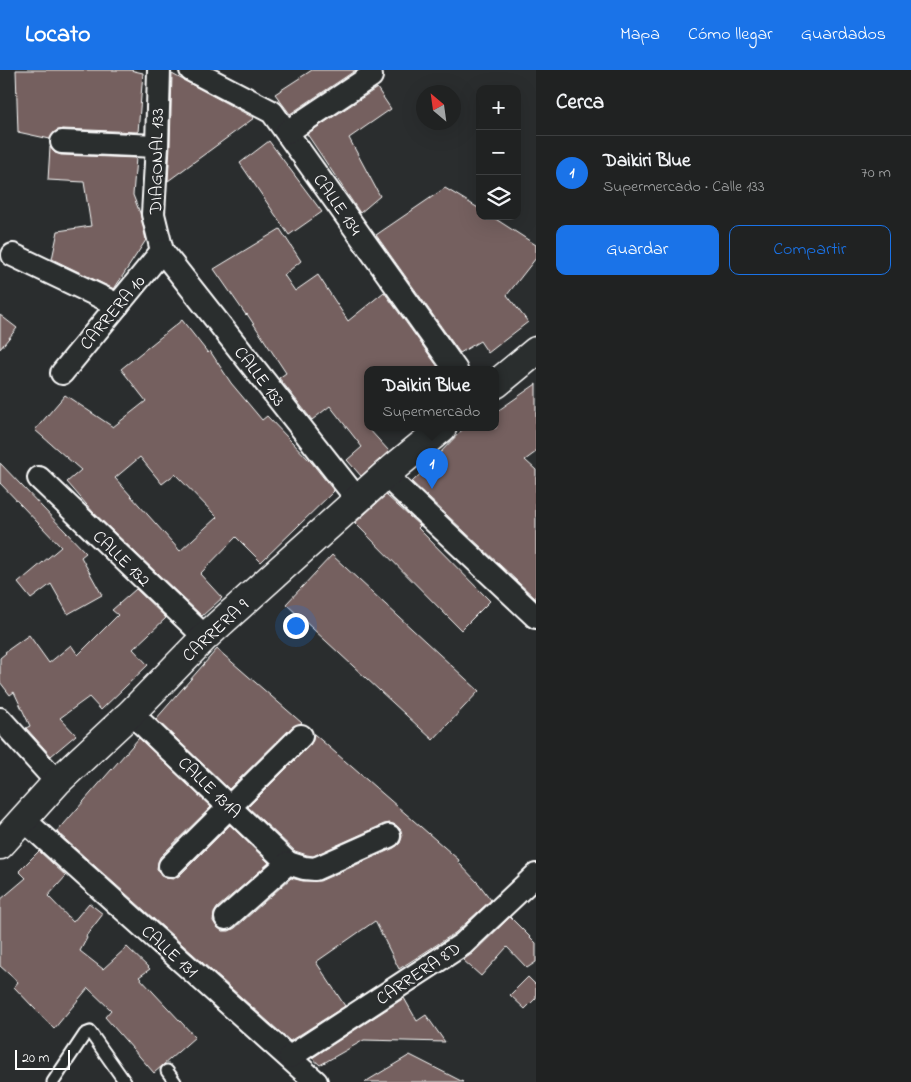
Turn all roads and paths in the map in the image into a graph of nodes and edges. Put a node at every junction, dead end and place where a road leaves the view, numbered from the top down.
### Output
1 (159, 70) edge
2 (191, 70) edge
3 (371, 76) dead end
4 (287, 132) junction
5 (62, 142) dead end
6 (157, 146) junction
7 (162, 252) junction
8 (13, 255) dead end
9 (118, 305) junction
10 (536, 351) edge
11 (453, 366) edge
12 (62, 373) dead end
13 (499, 382) edge
14 (438, 431) edge
15 (385, 475) junction
16 (39, 478) dead end
17 (358, 500) junction
18 (536, 617) edge
19 (205, 637) junction
20 (131, 712) junction
21 (0, 718) edge
22 (301, 736) dead end
23 (57, 782) junction
24 (230, 806) junction
25 (24, 820) junction
26 (389, 836) dead end
27 (0, 845) edge
28 (288, 863) junction
29 (170, 866) dead end
30 (536, 875) edge
31 (226, 918) dead end
32 (290, 1057) junction
33 (167, 1071) dead end
34 (53, 1082) edge
35 (125, 1082) edge
36 (175, 1082) edge
37 (316, 1082) edge

1 - 6 street, DIAGONAL 133
2 - 4 street, CALLE 134
3 - 4 street
4 - 11 street, CALLE 134
5 - 6 street
6 - 7 street, DIAGONAL 133
7 - 9 street, CARRERA 10
7 - 17 street, CALLE 133
8 - 9 street
9 - 12 street, CARRERA 10
10 - 13 street
14 - 15 street, CARRERA 9
15 - 17 street, CARRERA 9
15 - 18 street
16 - 19 street, CALLE 132
17 - 19 street, CARRERA 9
19 - 20 street, CARRERA 9
20 - 23 street, CARRERA 9
20 - 24 street, CALLE 131A
21 - 23 street
22 - 24 street
23 - 25 street, CARRERA 9
24 - 28 street, CALLE 131A
24 - 29 street
25 - 27 street, CARRERA 9
25 - 32 street, CALLE 131
26 - 28 street
28 - 31 street
30 - 32 street, CARRERA 8D
32 - 37 street, CALLE 131
33 - 36 lane
34 - 35 lane

